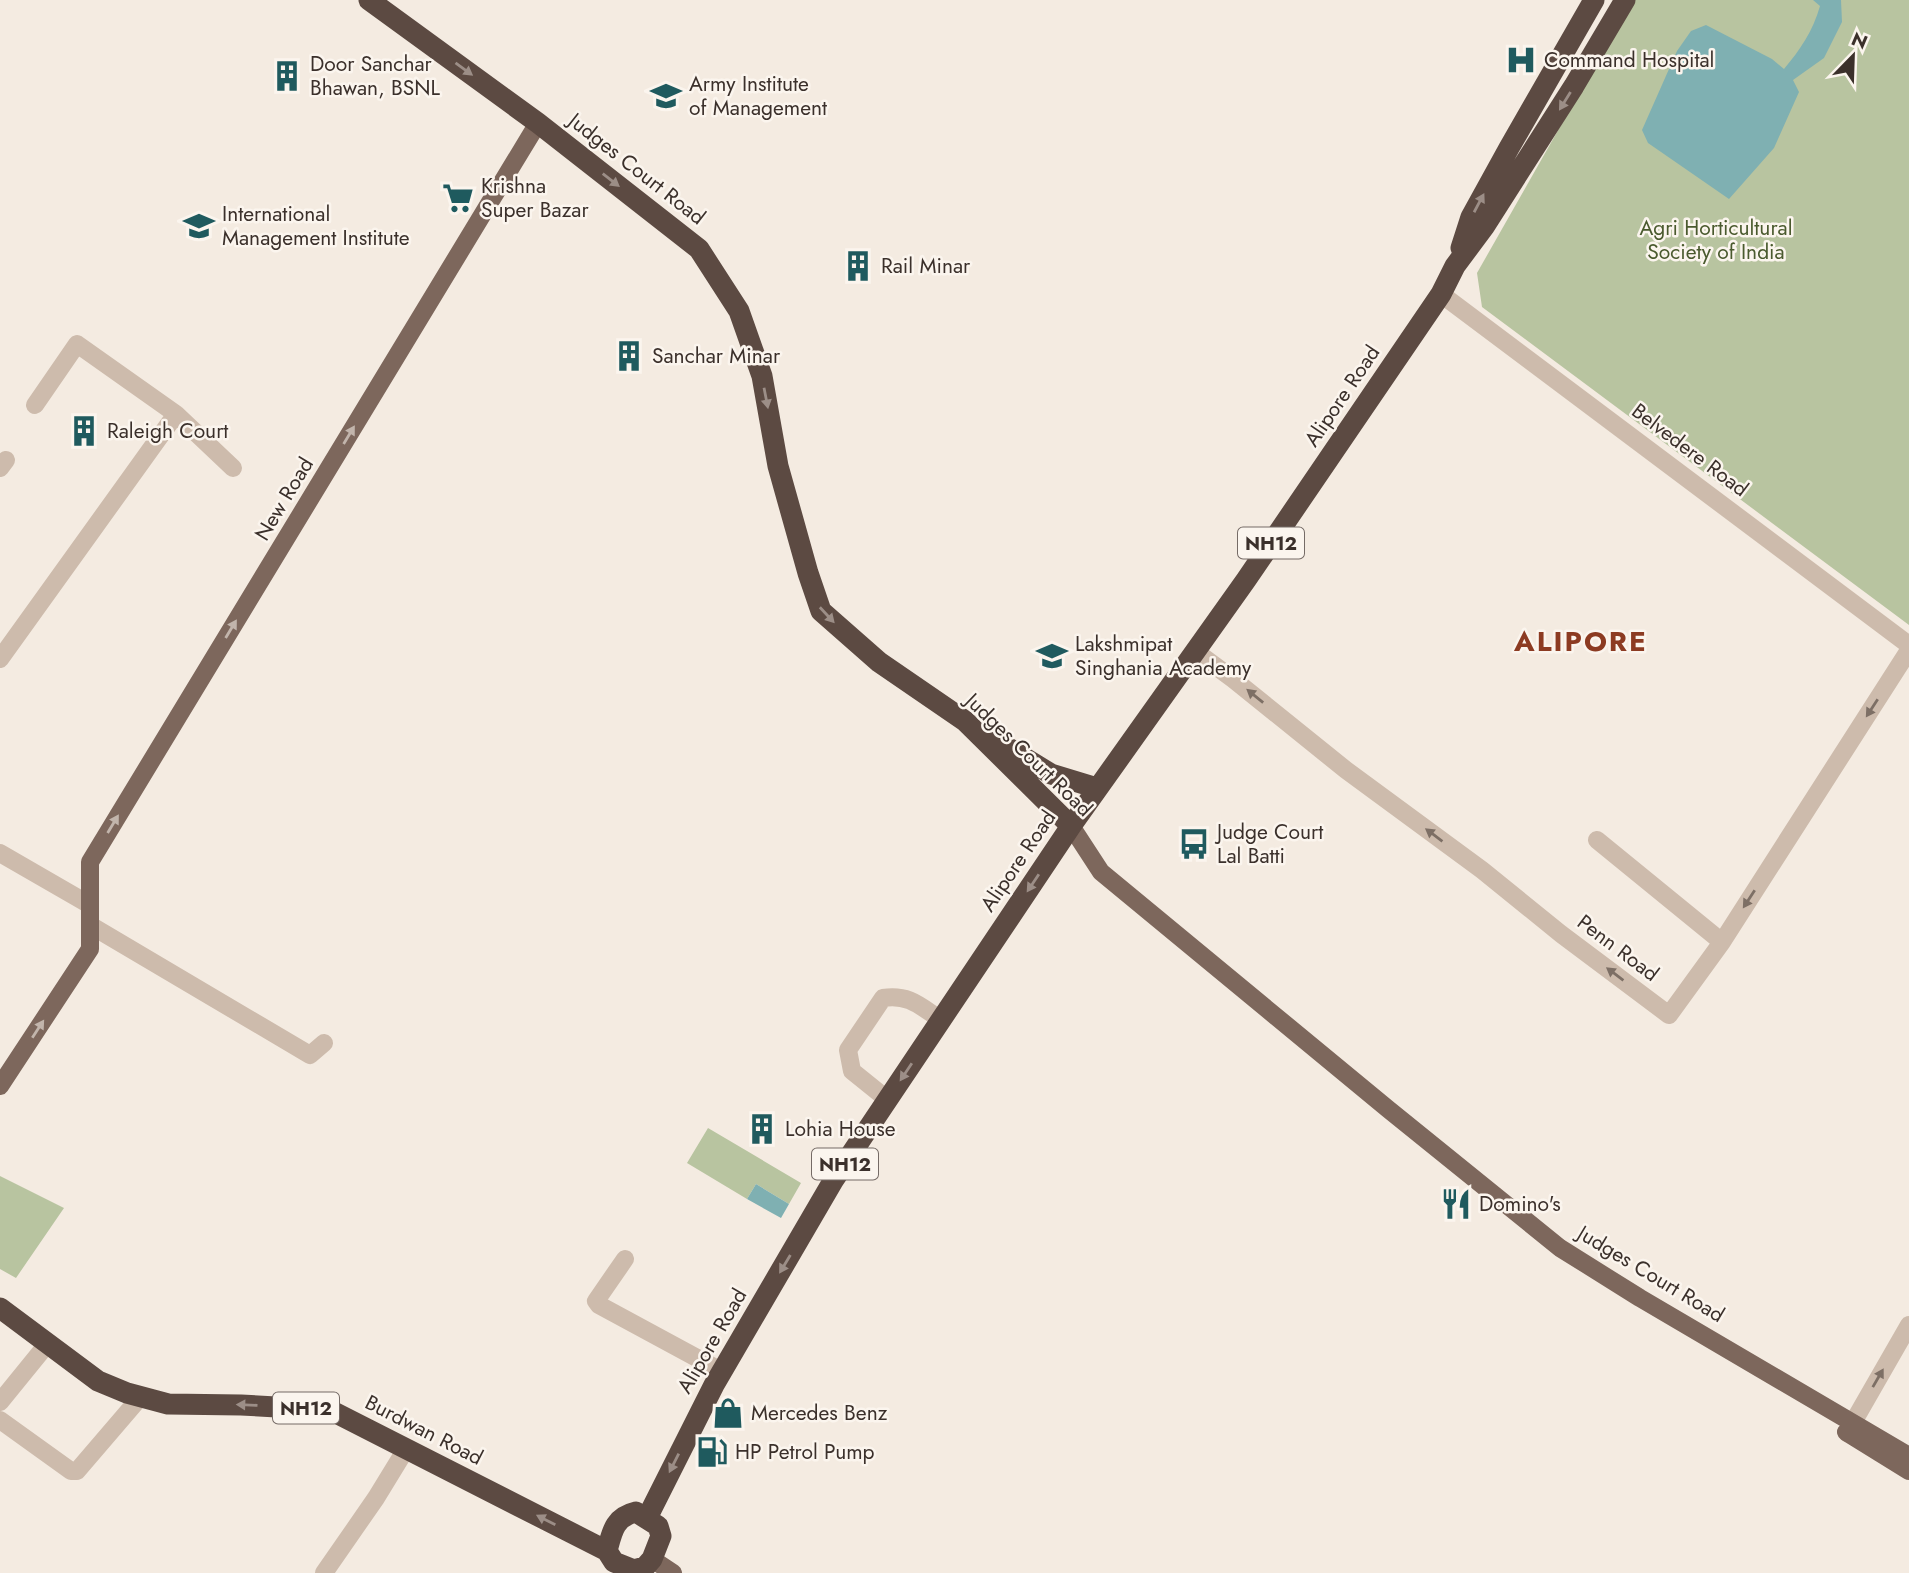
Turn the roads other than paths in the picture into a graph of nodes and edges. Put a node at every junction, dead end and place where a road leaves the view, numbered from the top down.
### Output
1 (369, 0) edge
2 (1594, 0) edge
3 (1625, 0) edge
4 (538, 123) junction
5 (1455, 266) junction
6 (1441, 294) junction
7 (35, 405) dead end
8 (176, 414) junction
9 (233, 468) dead end
10 (1909, 645) edge
11 (1909, 650) edge
12 (1195, 651) junction
13 (0, 659) edge
14 (965, 721) junction
15 (1097, 788) junction
16 (1070, 826) junction
17 (1597, 840) dead end
18 (0, 853) edge
19 (90, 905) junction
20 (90, 925) junction
21 (1722, 942) junction
22 (941, 1020) junction
23 (324, 1043) dead end
24 (0, 1086) edge
25 (888, 1100) junction
26 (625, 1259) dead end
27 (0, 1308) edge
28 (1909, 1325) edge
29 (48, 1343) junction
30 (722, 1371) junction
31 (136, 1395) junction
32 (0, 1402) edge
33 (0, 1420) edge
34 (1849, 1427) junction
35 (406, 1448) junction
36 (1909, 1456) edge
37 (1909, 1471) edge
38 (647, 1518) junction
39 (652, 1559) junction
40 (610, 1562) edge
41 (324, 1573) edge
42 (673, 1573) edge

1 -> 4 highway, Judges Court Road
5 -> 2 highway, NH12
3 -> 5 highway, Alipore Road / NH12
4 -> 14 highway, Judges Court Road
19 -> 4 main road, New Road
5 - 6 highway, Alipore Road / NH12
6 - 10 street, Belvedere Road
6 - 12 highway, Alipore Road / NH12
7 - 8 street
8 - 9 street
8 - 13 street
11 -> 21 street, Penn Road
12 - 15 highway, Alipore Road / NH12
21 -> 12 street, Penn Road
14 - 15 highway
14 - 16 highway, Judges Court Road
15 - 16 highway, Alipore Road / NH12
16 -> 22 highway, Alipore Road / NH12
16 - 34 main road, Judges Court Road
17 - 21 street
18 - 19 street
19 - 20 main road, New Road
20 - 23 street
24 -> 20 main road, New Road
22 -> 25 highway, Alipore Road / NH12
22 - 25 street
25 -> 30 highway, Alipore Road / NH12
26 - 30 street
27 - 29 highway, Burdwan Road / NH12
34 -> 28 street
29 - 31 highway, Burdwan Road / NH12
29 - 32 street
30 -> 38 highway, Alipore Road / NH12
31 - 33 street
35 -> 31 highway, Burdwan Road / NH12
34 - 36 main road
34 - 37 main road
40 -> 35 highway, Burdwan Road / NH12
35 - 41 street
38 - 39 highway
38 - 40 highway
39 - 40 highway, NH12
39 - 42 main road

